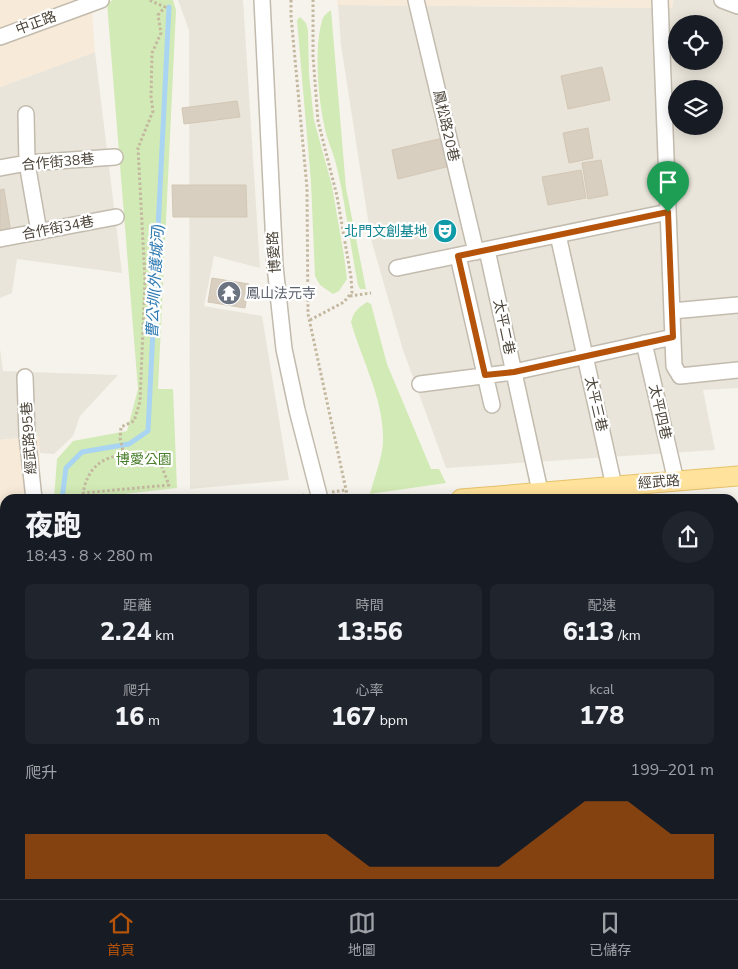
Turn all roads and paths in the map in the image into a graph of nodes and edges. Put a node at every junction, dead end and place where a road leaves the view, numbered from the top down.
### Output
1 (101, 0) edge
2 (149, 0) edge
3 (262, 0) edge
4 (292, 0) edge
5 (313, 0) edge
6 (416, 0) edge
7 (660, 0) edge
8 (722, 0) edge
9 (738, 6) edge
10 (0, 37) edge
11 (26, 114) dead end
12 (115, 157) dead end
13 (27, 163) junction
14 (0, 168) edge
15 (668, 212) junction
16 (116, 217) dead end
17 (39, 232) junction
18 (558, 235) junction
19 (0, 239) edge
20 (481, 251) junction
21 (458, 256) junction
22 (397, 268) dead end
23 (372, 292) dead end
24 (350, 296) junction
25 (738, 305) edge
26 (672, 311) junction
27 (310, 320) junction
28 (673, 337) junction
29 (644, 343) junction
30 (585, 356) junction
31 (738, 370) edge
32 (514, 372) junction
33 (485, 375) junction
34 (26, 377) dead end
35 (420, 384) dead end
36 (492, 405) dead end
37 (124, 453) junction
38 (738, 476) edge
39 (676, 481) junction
40 (614, 486) junction
41 (540, 491) junction
42 (33, 494) edge
43 (319, 494) edge
44 (347, 494) edge
45 (510, 494) edge

1 - 10 street, 中正路
2 - 37 path
3 - 43 street, 博愛路
4 - 27 path
5 - 24 path
6 - 20 street, 鳳松路20巷
7 - 15 street
8 - 9 street
11 - 13 street
12 - 13 street, 合作街38巷
13 - 14 street, 合作街38巷
13 - 17 street
15 - 18 street
15 - 26 street
16 - 17 street, 合作街34巷
17 - 19 street, 合作街34巷
18 - 20 street
18 - 30 street, 太平三巷
20 - 21 street
20 - 32 street, 太平二巷
21 - 22 street
21 - 33 street
23 - 24 path
24 - 27 path
25 - 26 street
26 - 28 street
27 - 44 path
28 - 29 street
28 - 31 street
29 - 30 street
29 - 39 street, 太平四巷
30 - 32 street
30 - 40 street, 太平三巷
32 - 33 street
32 - 41 street, 太平二巷
33 - 35 street
33 - 36 street
34 - 42 street, 經武路95巷
37 - 37 path
38 - 39 main road, 經武路
39 - 40 main road, 經武路
40 - 41 main road, 經武路
41 - 45 main road, 經武路

